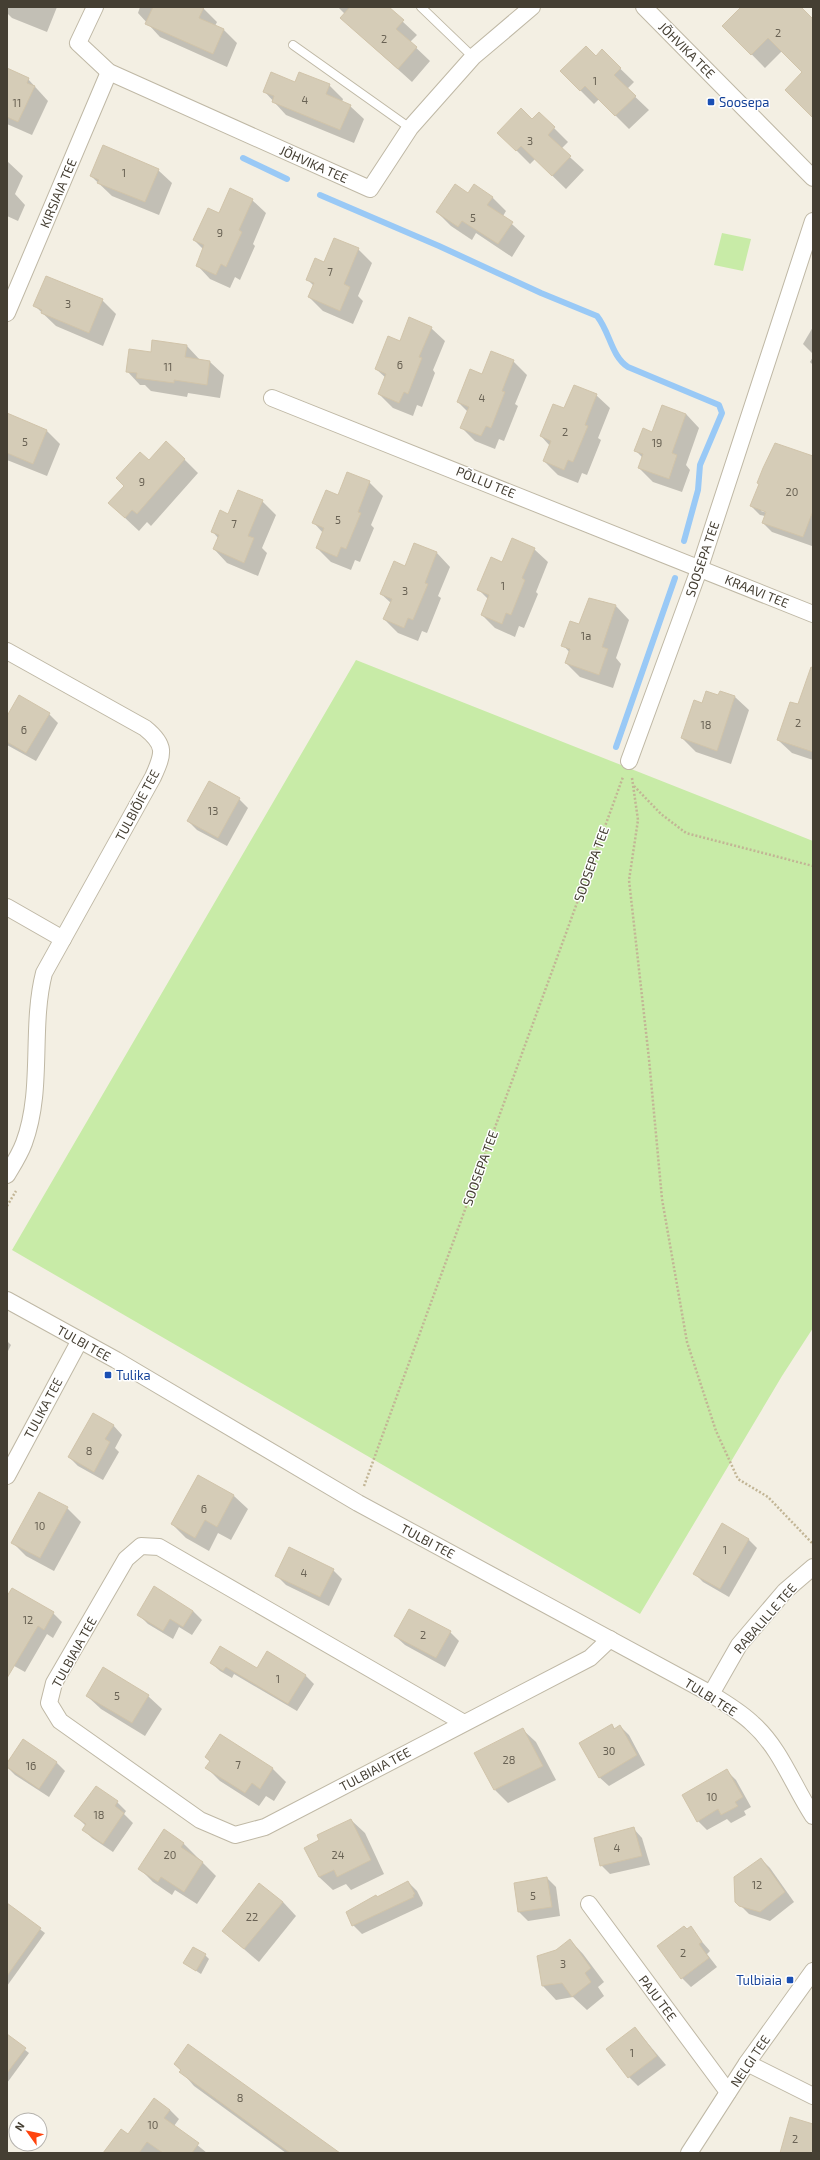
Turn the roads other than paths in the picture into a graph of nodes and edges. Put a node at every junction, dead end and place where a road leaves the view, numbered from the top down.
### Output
1 (95, 7) edge
2 (421, 7) edge
3 (532, 7) edge
4 (644, 7) edge
5 (293, 45) dead end
6 (473, 57) junction
7 (109, 72) junction
8 (410, 128) junction
9 (813, 178) edge
10 (813, 221) edge
11 (8, 309) edge
12 (272, 398) dead end
13 (700, 567) junction
14 (813, 614) edge
15 (7, 650) edge
16 (629, 761) road end
17 (7, 907) edge
18 (63, 939) junction
19 (7, 1175) edge
20 (7, 1300) edge
21 (80, 1340) junction
22 (7, 1476) edge
23 (813, 1566) edge
24 (610, 1639) junction
25 (711, 1694) junction
26 (464, 1723) junction
27 (813, 1816) edge
28 (589, 1904) dead end
29 (813, 1971) edge
30 (747, 2063) junction
31 (728, 2092) junction
32 (813, 2096) edge
33 (688, 2153) edge

1 - 7 street, JÕHVIKA TEE
2 - 6 lane
3 - 6 street, JÕHVIKA TEE
4 - 9 street, JÕHVIKA TEE
5 - 8 lane
6 - 8 street, JÕHVIKA TEE
7 - 8 street, JÕHVIKA TEE
7 - 11 street, KIRSIAIA TEE
10 - 13 street, SOOSEPA TEE
12 - 13 street, PÕLLU TEE
13 - 14 street, KRAAVI TEE
13 - 16 street, SOOSEPA TEE
15 - 18 street, TULBIÕIE TEE
17 - 18 street
18 - 19 street, TULBIÕIE TEE
20 - 21 street, TULBI TEE
21 - 22 street, TULIKA TEE
21 - 24 street, TULBI TEE
23 - 25 street, RABALILLE TEE
24 - 25 street, TULBI TEE
24 - 26 street, TULBIAIA TEE
25 - 27 street, TULBI TEE
26 - 26 street, TULBIAIA TEE
28 - 31 street, PAJU TEE
29 - 30 street, NELGI TEE
30 - 31 street, NELGI TEE
30 - 32 street
31 - 33 street, NELGI TEE

